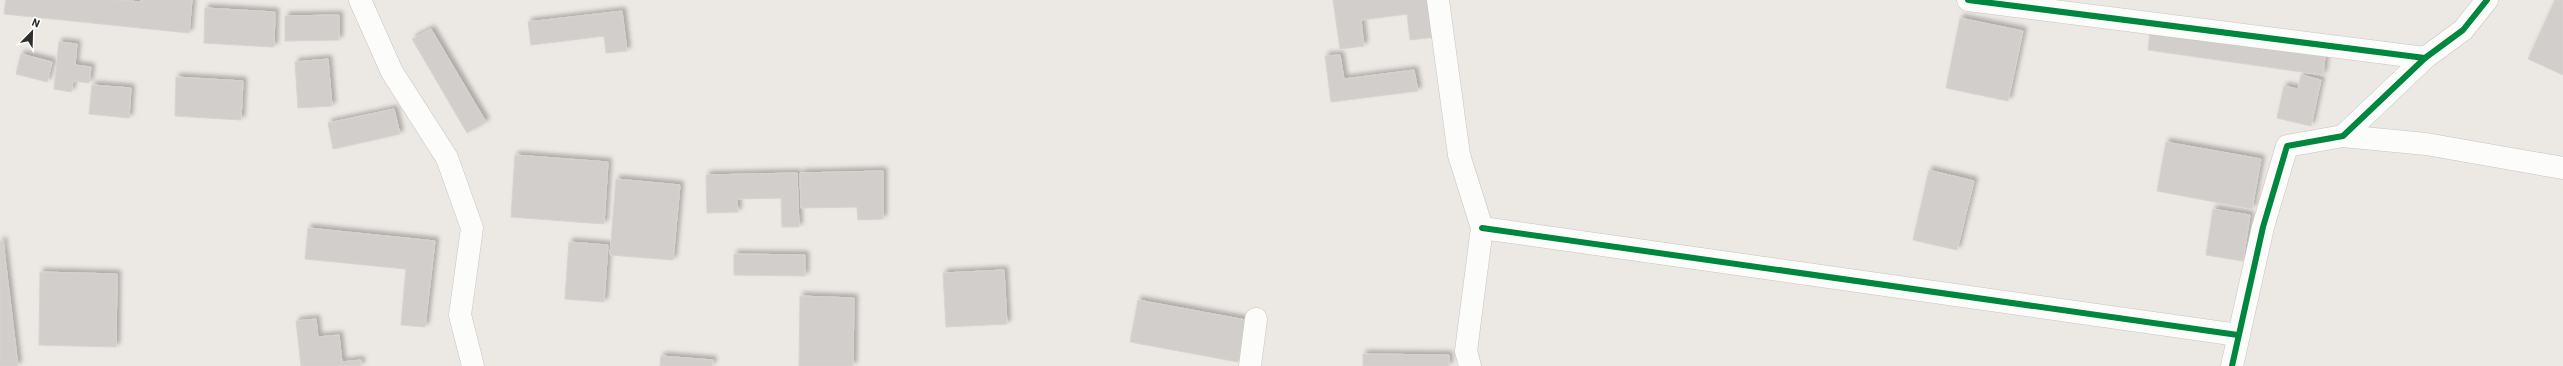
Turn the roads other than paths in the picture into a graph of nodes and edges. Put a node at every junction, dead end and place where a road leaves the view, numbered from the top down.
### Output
1 (360, 0) edge
2 (1438, 0) edge
3 (1968, 0) edge
4 (2487, 0) edge
5 (2425, 58) junction
6 (2343, 136) junction
7 (2563, 168) edge
8 (1482, 228) junction
9 (1256, 319) dead end
10 (2238, 335) junction
11 (473, 366) edge
12 (1250, 366) edge
13 (1470, 366) edge
14 (2232, 366) edge

1 - 11 street
2 - 8 street
3 - 5 street
4 - 5 street
5 - 6 street
6 - 7 street
6 - 10 street
8 - 10 street
8 - 13 street
9 - 12 street
10 - 14 street

